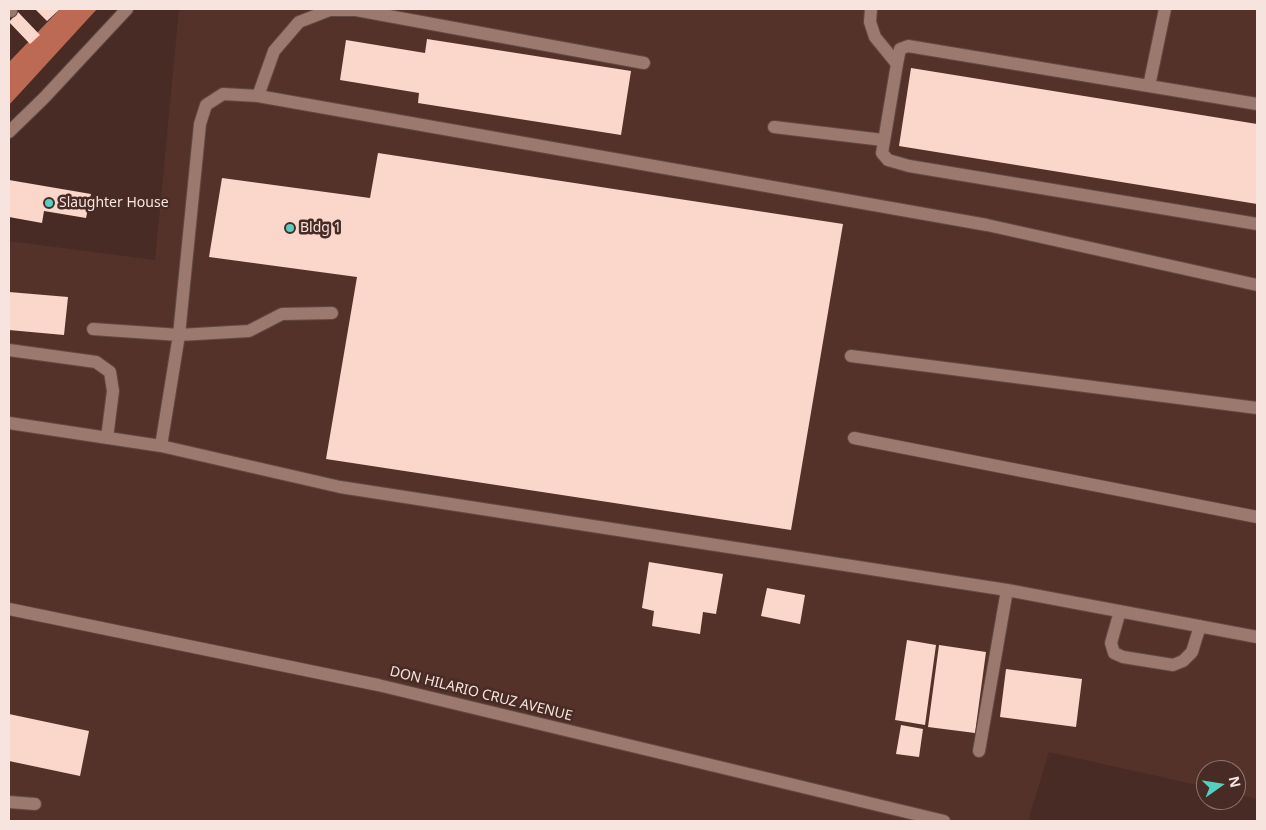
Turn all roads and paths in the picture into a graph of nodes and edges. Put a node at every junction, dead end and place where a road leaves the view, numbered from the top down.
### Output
1 (127, 9) edge
2 (330, 9) edge
3 (871, 9) edge
4 (1165, 9) edge
5 (644, 63) dead end
6 (897, 64) junction
7 (1150, 86) junction
8 (258, 96) junction
9 (1257, 104) edge
10 (774, 127) dead end
11 (9, 132) edge
12 (884, 140) junction
13 (1257, 224) edge
14 (1257, 285) edge
15 (332, 313) dead end
16 (93, 329) dead end
17 (179, 335) junction
18 (9, 350) edge
19 (851, 356) dead end
20 (1257, 408) edge
21 (9, 423) edge
22 (107, 438) junction
23 (854, 438) dead end
24 (160, 446) junction
25 (1257, 517) edge
26 (1007, 590) junction
27 (9, 609) edge
28 (1120, 611) junction
29 (1200, 626) junction
30 (1257, 637) edge
31 (979, 751) dead end
32 (9, 802) edge
33 (35, 804) dead end
34 (944, 821) edge

1 - 11 street
2 - 5 street
2 - 8 street
3 - 6 street
4 - 7 street
6 - 7 street
6 - 12 street
7 - 9 street
8 - 14 street
8 - 17 street
10 - 12 street
12 - 13 street
15 - 17 street
16 - 17 street
17 - 24 street
18 - 22 street
19 - 20 street
21 - 22 street
22 - 24 street
23 - 25 street
24 - 26 street
26 - 28 street
26 - 31 street
27 - 34 street, DON HILARIO CRUZ AVENUE
28 - 29 street
28 - 29 street
29 - 30 street
32 - 33 street

